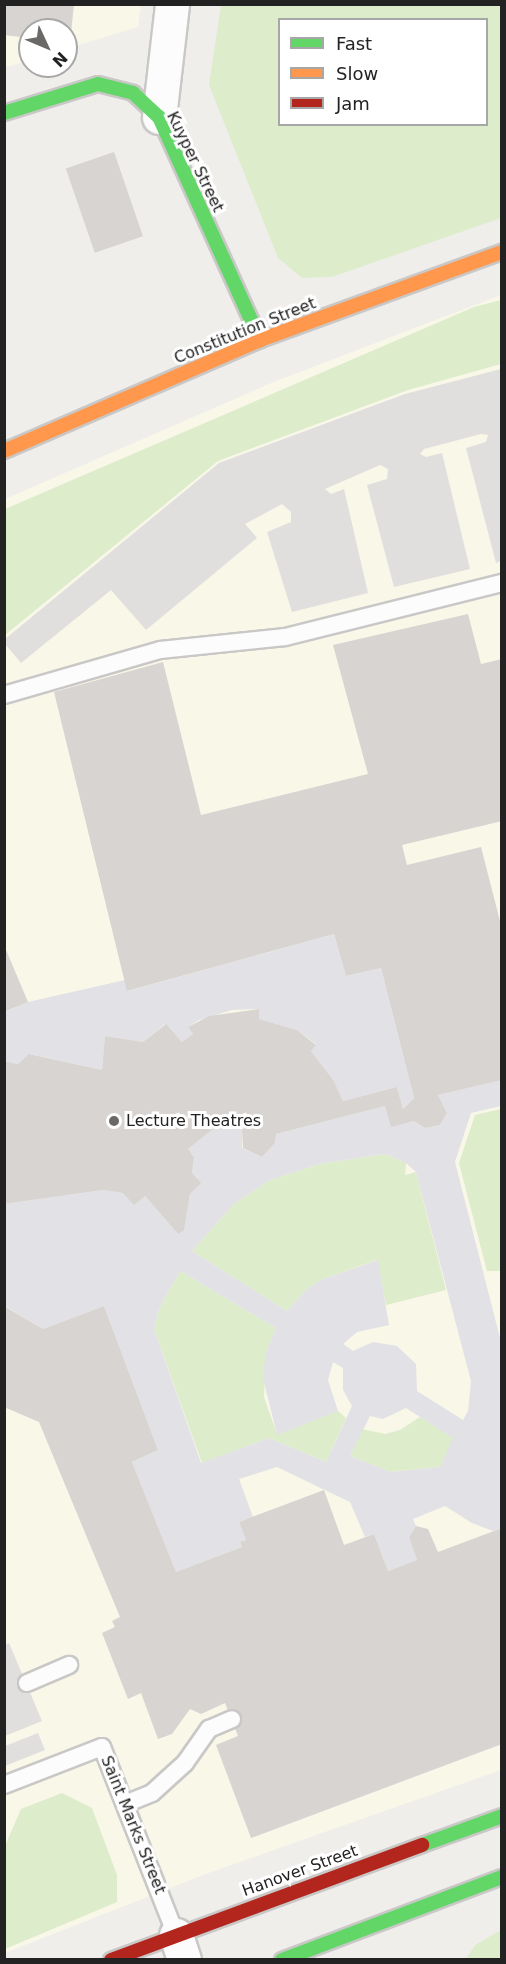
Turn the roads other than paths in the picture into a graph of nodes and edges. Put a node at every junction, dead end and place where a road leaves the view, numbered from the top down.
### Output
1 (172, 4) edge
2 (4, 112) edge
3 (159, 117) junction
4 (501, 252) edge
5 (260, 340) junction
6 (4, 451) edge
7 (501, 583) edge
8 (4, 695) edge
9 (69, 1665) dead end
10 (27, 1683) dead end
11 (232, 1719) dead end
12 (4, 1785) edge
13 (126, 1804) junction
14 (501, 1816) edge
15 (501, 1877) edge
16 (180, 1947) edge
17 (111, 1959) edge
18 (282, 1959) edge

1 - 3 street
2 - 3 street, Kuyper Street
3 - 5 street, Kuyper Street
4 - 5 street, Constitution Street
5 - 6 street, Constitution Street
7 - 8 lane
9 - 10 lane
11 - 13 lane
12 - 13 lane, Saint Marks Street
13 - 16 lane, Saint Marks Street
14 - 16 street, Hanover Street
15 - 18 street
16 - 17 street, Hanover Street

